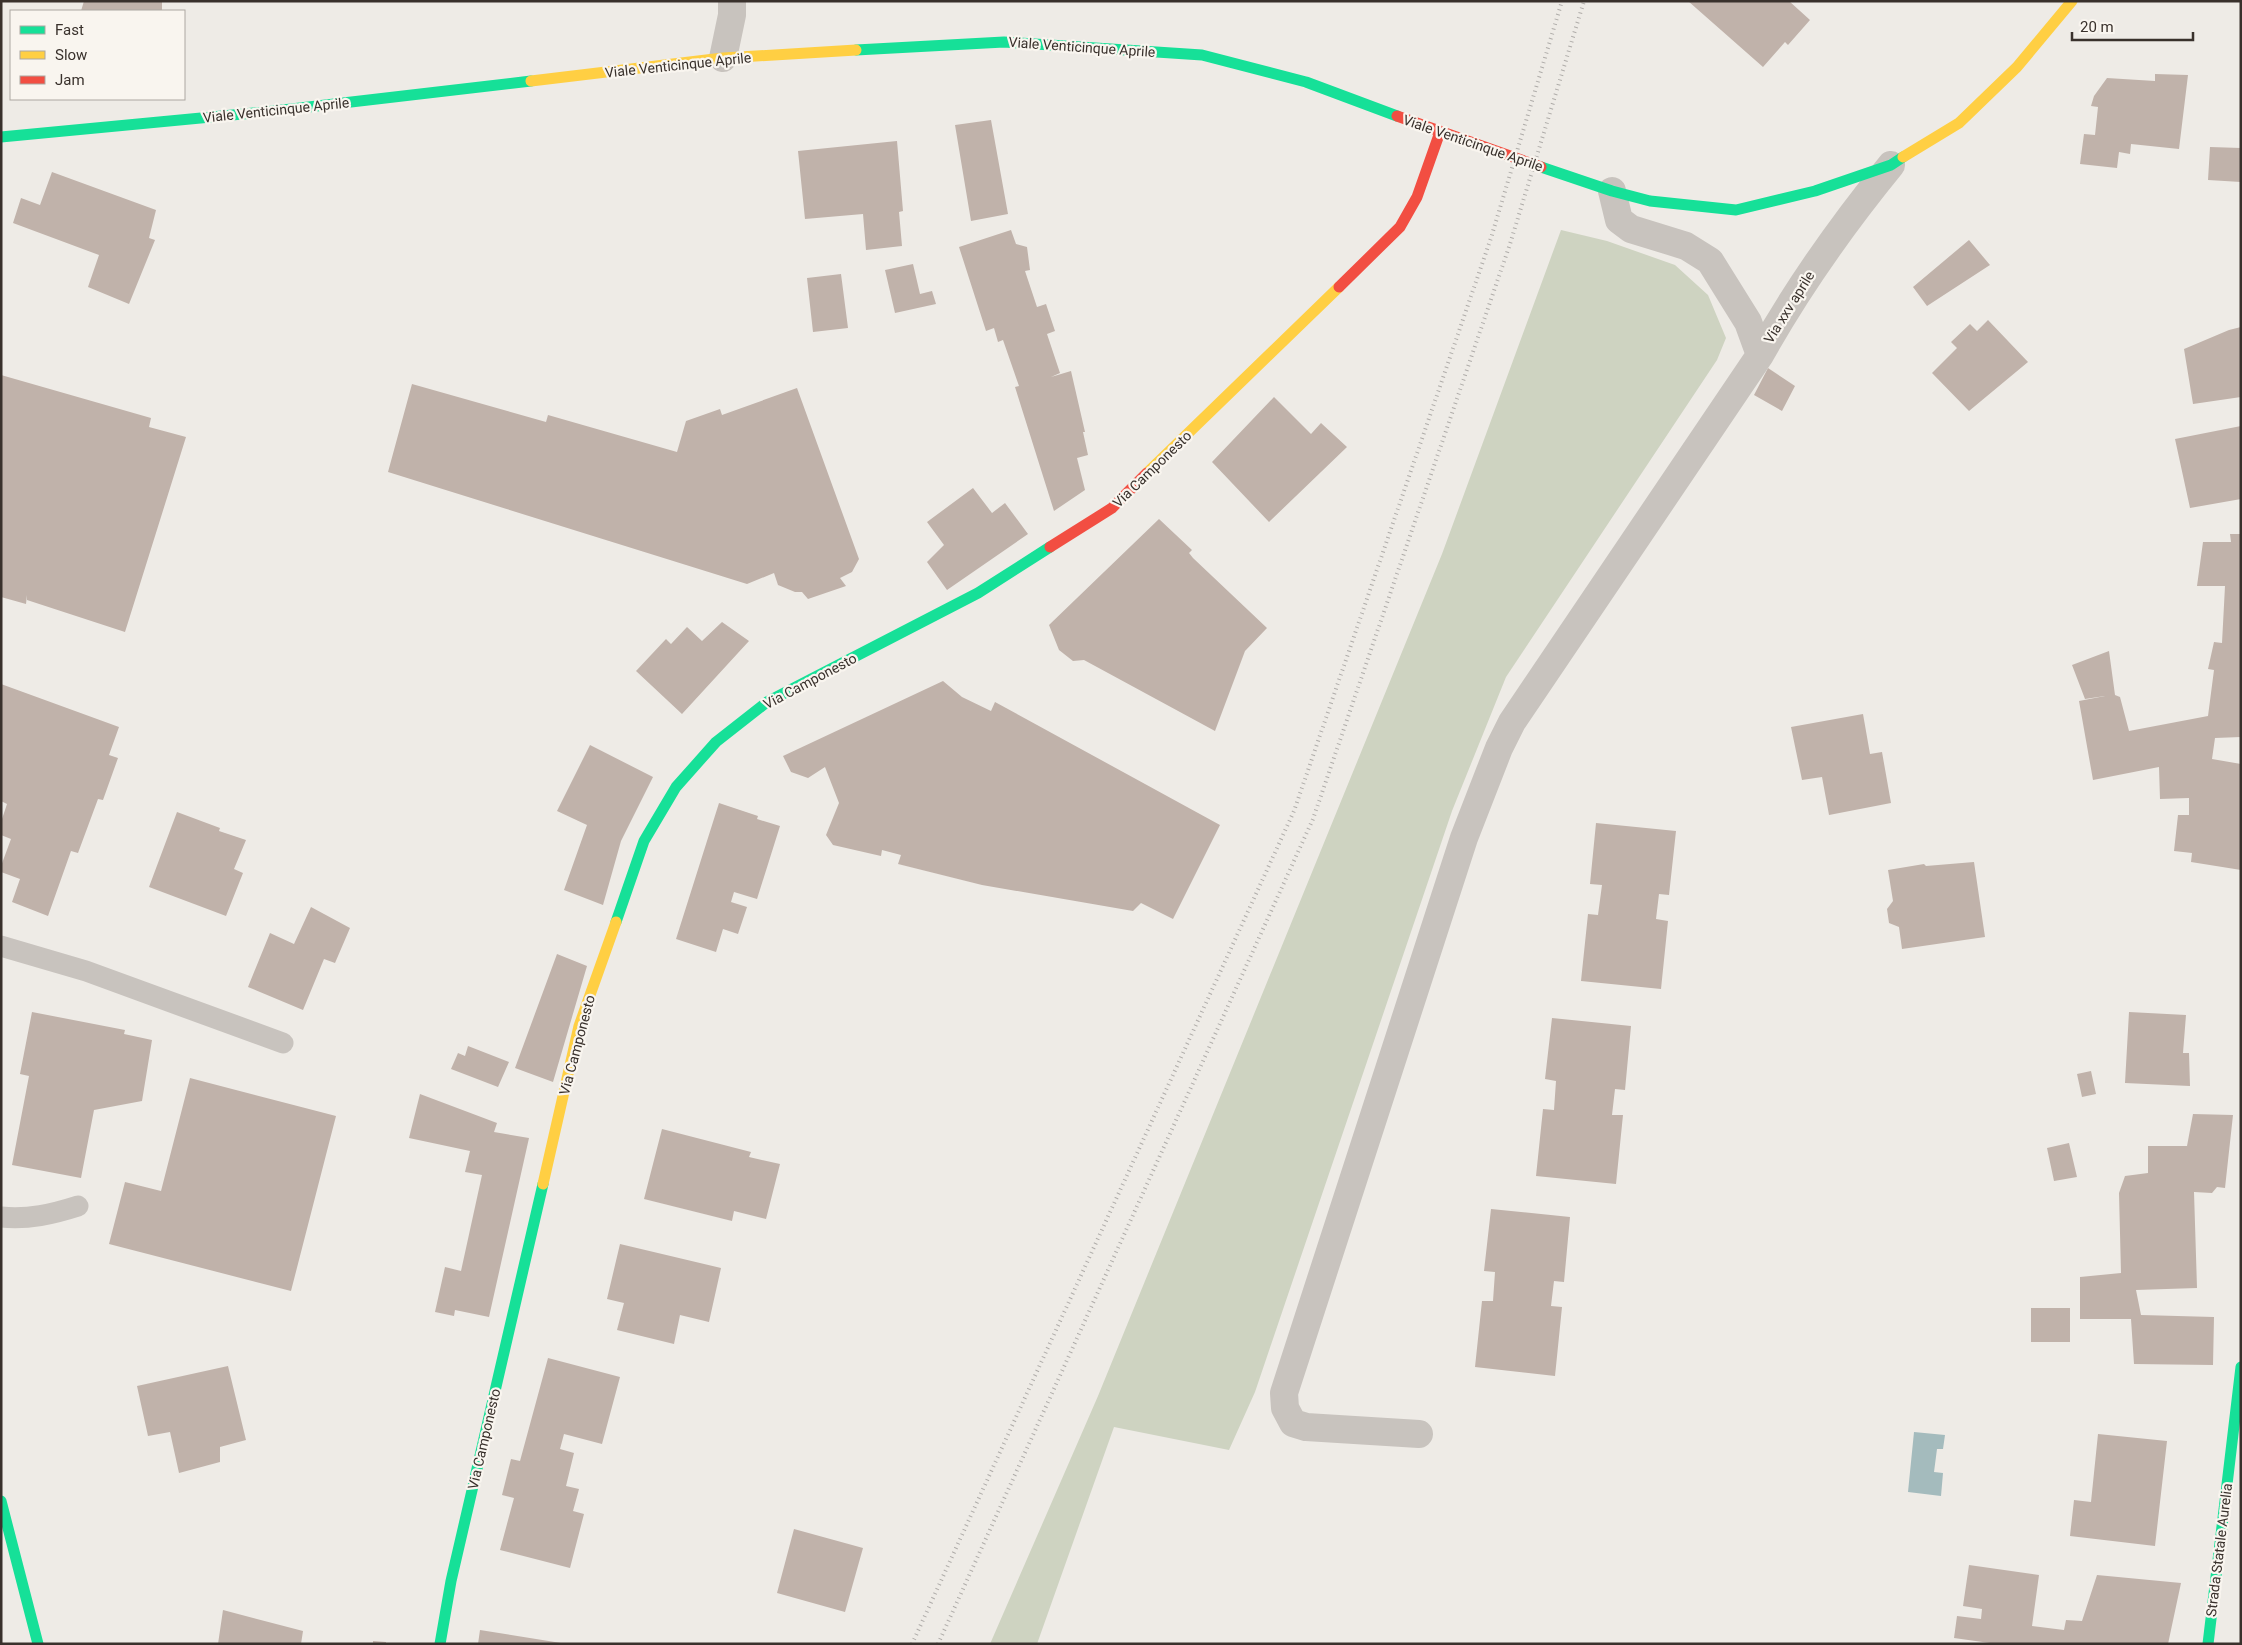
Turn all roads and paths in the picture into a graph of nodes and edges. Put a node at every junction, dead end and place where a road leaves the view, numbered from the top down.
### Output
1 (732, 1) edge
2 (2072, 1) edge
3 (723, 58) junction
4 (1440, 132) junction
5 (1, 137) edge
6 (1891, 165) junction
7 (1612, 191) junction
8 (1760, 355) junction
9 (1, 946) edge
10 (283, 1043) dead end
11 (78, 1206) dead end
12 (1, 1217) edge
13 (2241, 1367) edge
14 (1418, 1434) dead end
15 (1, 1501) edge
16 (38, 1644) edge
17 (440, 1644) edge
18 (2208, 1644) edge

1 - 3 street
2 - 6 main road, Viale Venticinque Aprile
3 - 4 main road, Viale Venticinque Aprile
3 - 5 main road, Viale Venticinque Aprile
4 - 7 main road, Viale Venticinque Aprile
4 - 17 main road, Via Camponesto
6 - 7 main road, Viale Venticinque Aprile
6 - 8 street, Via xxv aprile
7 - 8 street, Via xxv aprile
8 - 14 street
9 - 10 lane
11 - 12 lane
13 - 18 main road, Strada Statale Aurelia
15 - 16 main road

